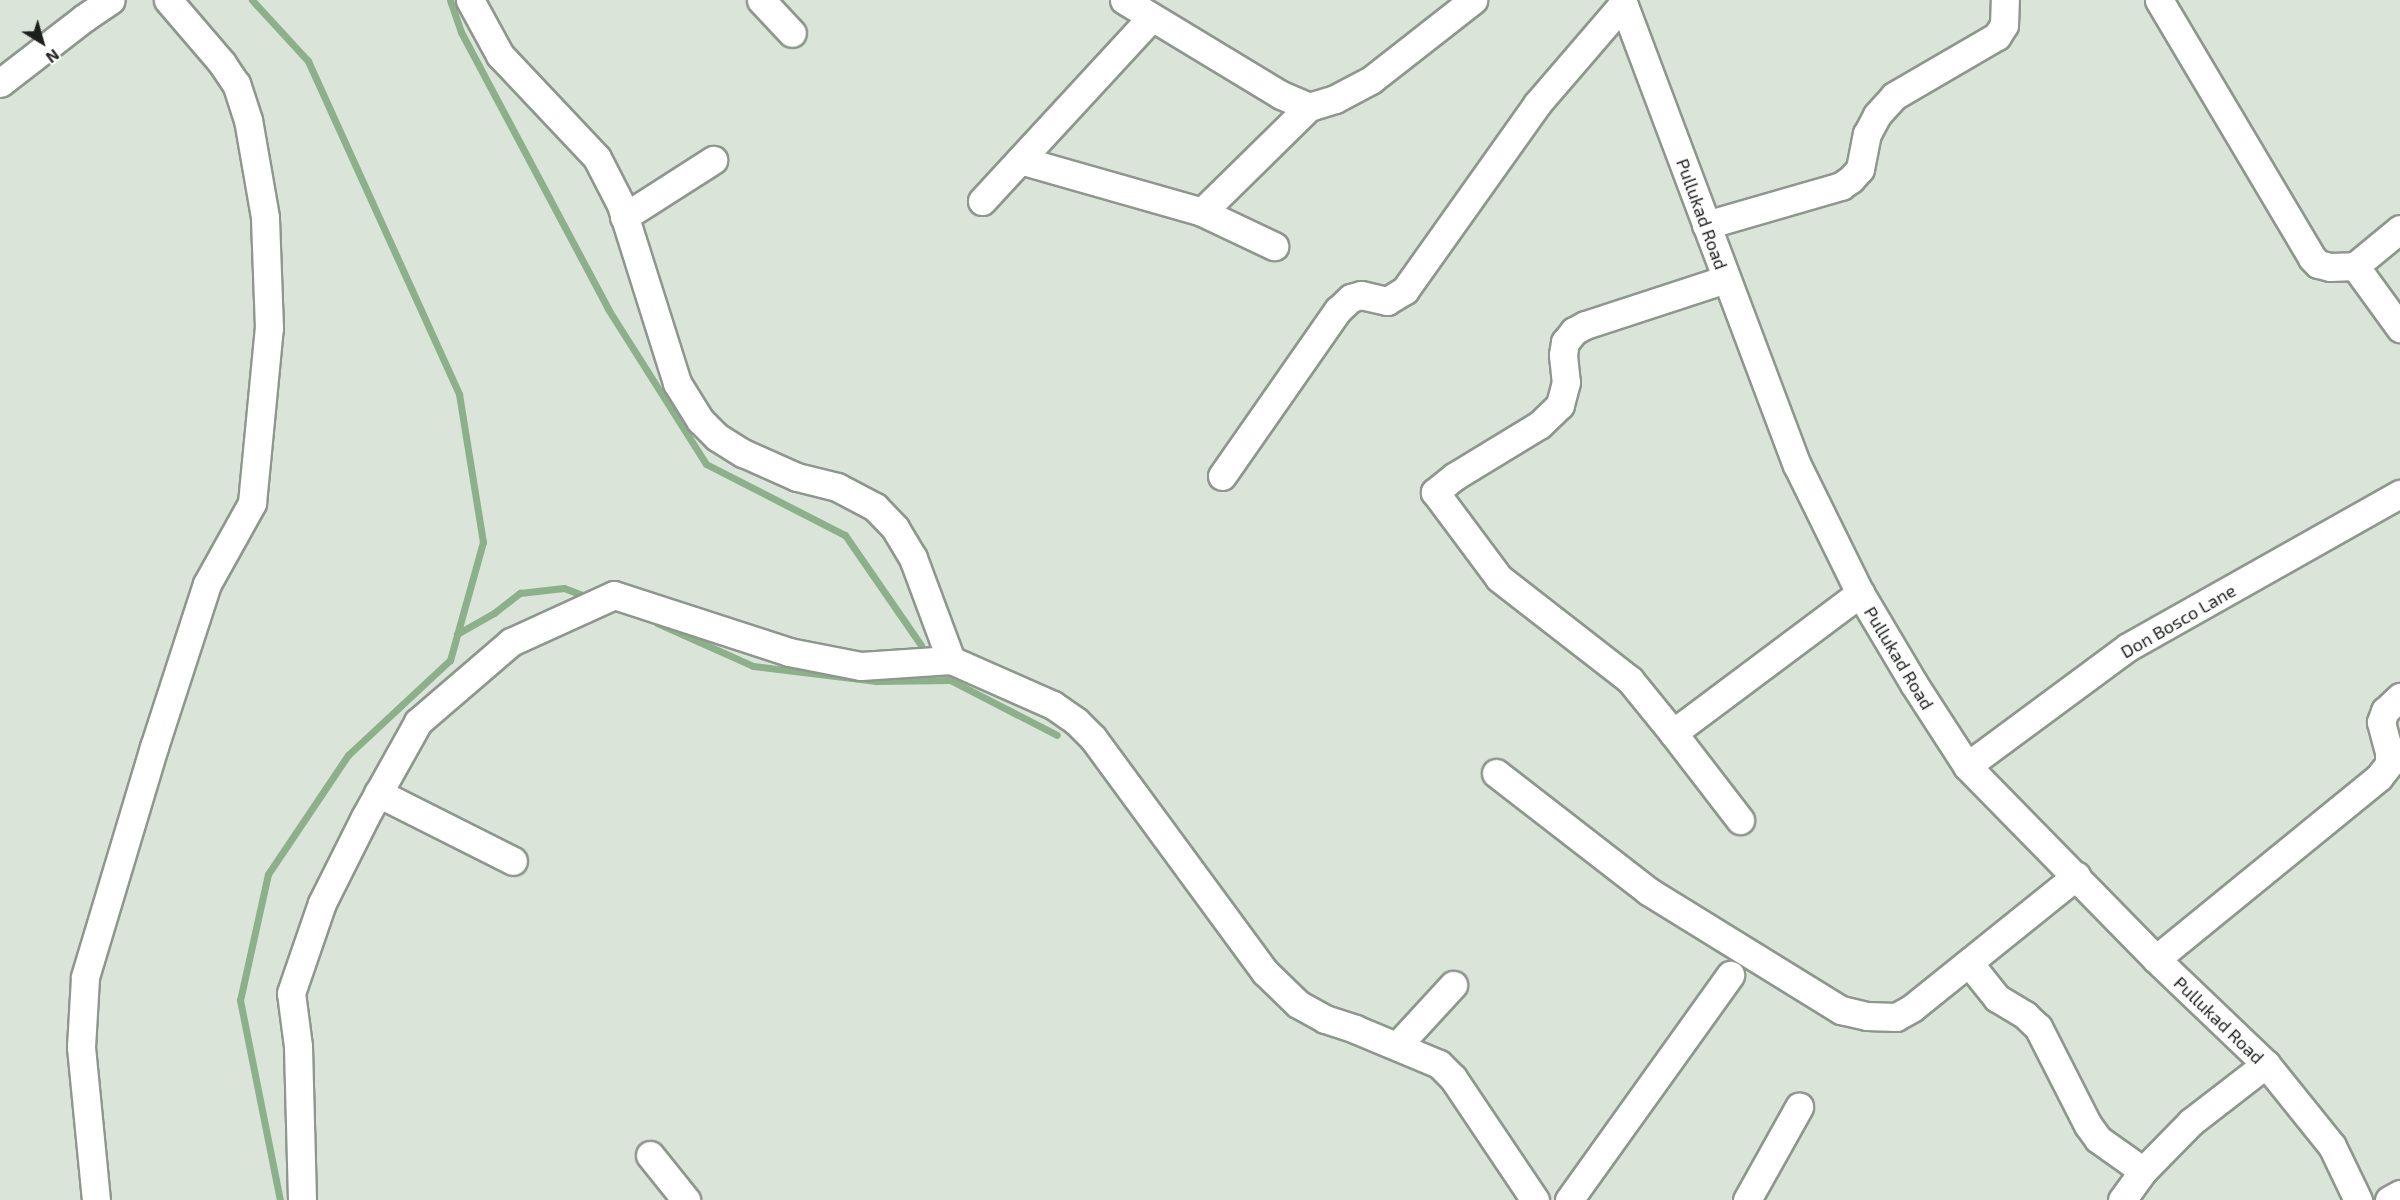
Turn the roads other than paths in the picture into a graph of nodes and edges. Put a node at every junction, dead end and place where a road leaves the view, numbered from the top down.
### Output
1 (111, 0) edge
2 (168, 0) edge
3 (470, 0) edge
4 (761, 0) edge
5 (1124, 0) edge
6 (1473, 0) edge
7 (2005, 0) edge
8 (2159, 0) edge
9 (1623, 2) edge
10 (1151, 18) junction
11 (792, 33) dead end
12 (0, 83) edge
13 (1309, 107) junction
14 (713, 160) dead end
15 (1020, 160) junction
16 (982, 201) dead end
17 (1202, 212) junction
18 (624, 217) junction
19 (1706, 225) junction
20 (2400, 229) edge
21 (1274, 246) dead end
22 (2355, 266) junction
23 (1726, 279) junction
24 (2400, 328) edge
25 (1222, 476) dead end
26 (2400, 494) edge
27 (1860, 593) junction
28 (951, 660) junction
29 (2400, 698) edge
30 (1673, 733) junction
31 (1967, 766) junction
32 (1496, 773) dead end
33 (378, 793) junction
34 (1740, 820) dead end
35 (513, 861) dead end
36 (2076, 876) junction
37 (2156, 959) junction
38 (1969, 963) junction
39 (1730, 975) dead end
40 (1453, 985) dead end
41 (1397, 1046) junction
42 (2266, 1064) junction
43 (1799, 1107) dead end
44 (650, 1155) dead end
45 (2143, 1171) junction
46 (2400, 1194) edge
47 (96, 1200) edge
48 (302, 1200) edge
49 (686, 1200) edge
50 (1535, 1200) edge
51 (1569, 1200) edge
52 (1747, 1200) edge
53 (2122, 1200) edge
54 (2358, 1200) edge
55 (2389, 1200) edge

1 - 12 street
2 - 47 street
3 - 18 street
4 - 11 street
5 - 10 street
6 - 13 street
7 - 19 street
8 - 22 street
9 - 19 street, Pullukad Road
9 - 25 street
10 - 13 street
10 - 15 street
13 - 17 street
14 - 18 street
15 - 16 street
15 - 17 street
17 - 21 street
18 - 28 street
19 - 23 street, Pullukad Road
20 - 22 street
22 - 24 street
23 - 27 street, Pullukad Road
23 - 30 street
26 - 31 street, Don Bosco Lane
27 - 30 street
27 - 31 street, Pullukad Road
28 - 33 street
28 - 41 street
29 - 37 street
30 - 34 street
31 - 36 street, Pullukad Road
32 - 38 street
33 - 35 street
33 - 48 street
36 - 37 street, Pullukad Road
36 - 38 street
37 - 42 street, Pullukad Road
38 - 45 street
39 - 51 street
40 - 41 street
41 - 50 street
42 - 45 street
42 - 54 street, Pullukad Road
43 - 52 street
44 - 49 street
45 - 53 street
46 - 55 street

